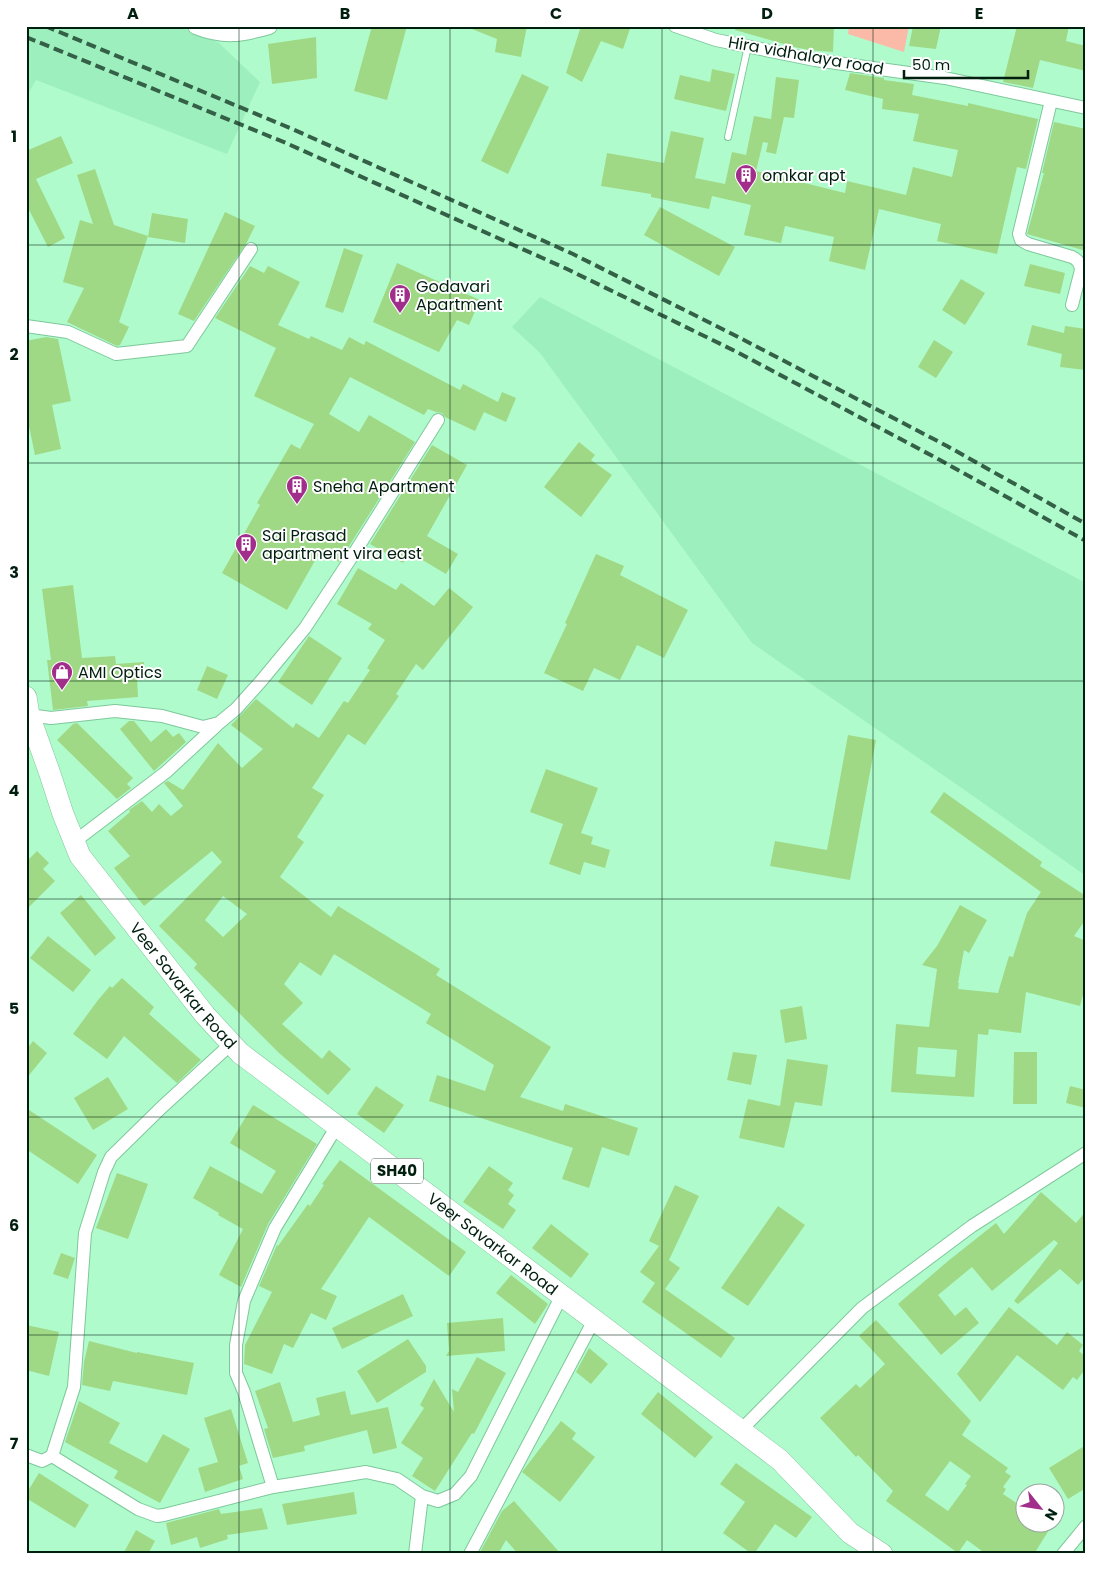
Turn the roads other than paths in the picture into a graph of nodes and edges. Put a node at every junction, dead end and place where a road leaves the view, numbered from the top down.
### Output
1 (196, 26) edge
2 (269, 26) edge
3 (675, 26) edge
4 (748, 46) junction
5 (1051, 101) junction
6 (1086, 108) edge
7 (728, 137) dead end
8 (251, 249) dead end
9 (1072, 305) dead end
10 (26, 326) edge
11 (438, 420) dead end
12 (28, 706) edge
13 (219, 723) junction
14 (74, 842) junction
15 (231, 1044) junction
16 (337, 1126) junction
17 (1086, 1153) edge
18 (562, 1295) junction
19 (594, 1320) junction
20 (740, 1430) junction
21 (26, 1455) edge
22 (52, 1456) junction
23 (273, 1487) junction
24 (422, 1496) junction
25 (1086, 1526) edge
26 (415, 1554) edge
27 (470, 1554) edge
28 (882, 1554) edge
29 (1063, 1554) edge

1 - 2 street
3 - 4 street, Hira vidhalaya road
4 - 5 street, Hira vidhalaya road
4 - 7 lane
5 - 6 street, Hira vidhalaya road
5 - 9 street
8 - 10 street
11 - 13 street
12 - 13 street
12 - 14 main road, Veer Savarkar Road / SH40
13 - 14 street
14 - 15 main road, Veer Savarkar Road / SH40
15 - 16 main road, Veer Savarkar Road / SH40
15 - 22 street
16 - 18 main road, Veer Savarkar Road / SH40
16 - 23 street
17 - 20 street
18 - 19 main road, Veer Savarkar Road / SH40
18 - 24 street
19 - 20 main road, Veer Savarkar Road / SH40
19 - 27 street
20 - 28 main road, Veer Savarkar Road / SH40
21 - 22 street
22 - 23 street
23 - 24 street
24 - 26 street
25 - 29 street

